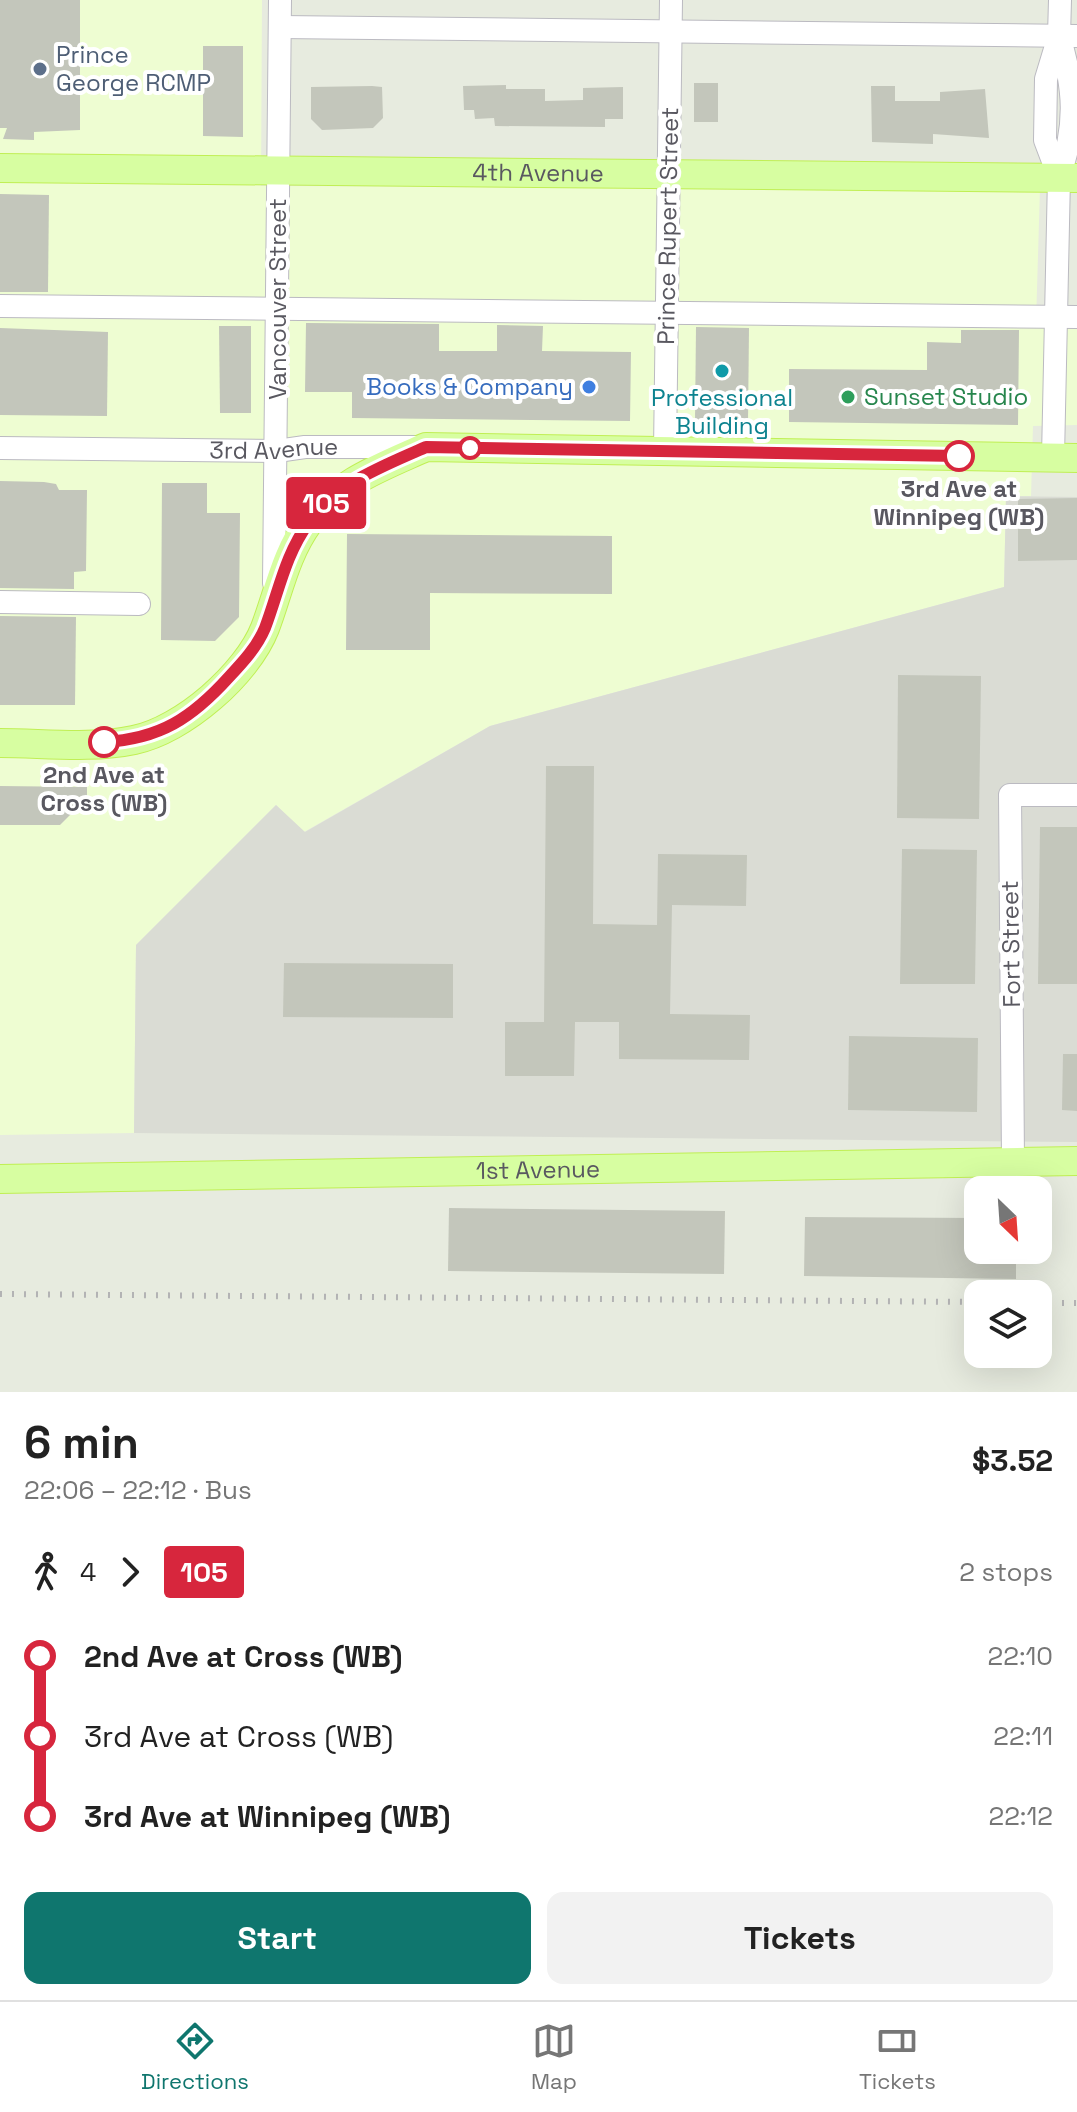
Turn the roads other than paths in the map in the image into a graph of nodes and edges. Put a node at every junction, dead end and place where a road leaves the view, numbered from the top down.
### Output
1 (280, 0) edge
2 (671, 0) edge
3 (1060, 0) edge
4 (280, 27) junction
5 (671, 30) junction
6 (1068, 36) edge
7 (0, 168) edge
8 (279, 171) junction
9 (669, 175) junction
10 (1068, 178) edge
11 (0, 306) edge
12 (278, 309) junction
13 (667, 312) junction
14 (1066, 317) edge
15 (426, 447) junction
16 (0, 448) edge
17 (277, 451) junction
18 (665, 451) junction
19 (1065, 457) edge
20 (274, 597) junction
21 (0, 602) edge
22 (139, 604) dead end
23 (0, 743) edge
24 (1077, 795) edge
25 (1013, 1160) junction
26 (1077, 1161) edge
27 (0, 1179) edge

1 - 4 street, Vancouver Street
2 - 5 street, Prince Rupert Street
3 - 6 street
4 - 5 street
4 - 8 street, Vancouver Street
5 - 6 street
5 - 9 street, Prince Rupert Street
6 - 10 street
7 - 8 main road, 4th Avenue
8 - 9 main road, 4th Avenue
8 - 12 street, Vancouver Street
9 - 10 main road, 4th Avenue
9 - 13 street, Prince Rupert Street
10 - 14 street
11 - 12 street
12 - 13 street
12 - 17 street, Vancouver Street
13 - 14 street
13 - 18 street, Prince Rupert Street
14 - 19 street
15 - 17 street, 3rd Avenue
15 - 18 main road, 3rd Avenue
15 - 20 main road
16 - 17 street, 3rd Avenue
17 - 20 street, Vancouver Street
18 - 19 main road, 3rd Avenue
20 - 23 main road
21 - 22 street
24 - 25 street, Fort Street
25 - 26 main road, 1st Avenue
25 - 27 main road, 1st Avenue

